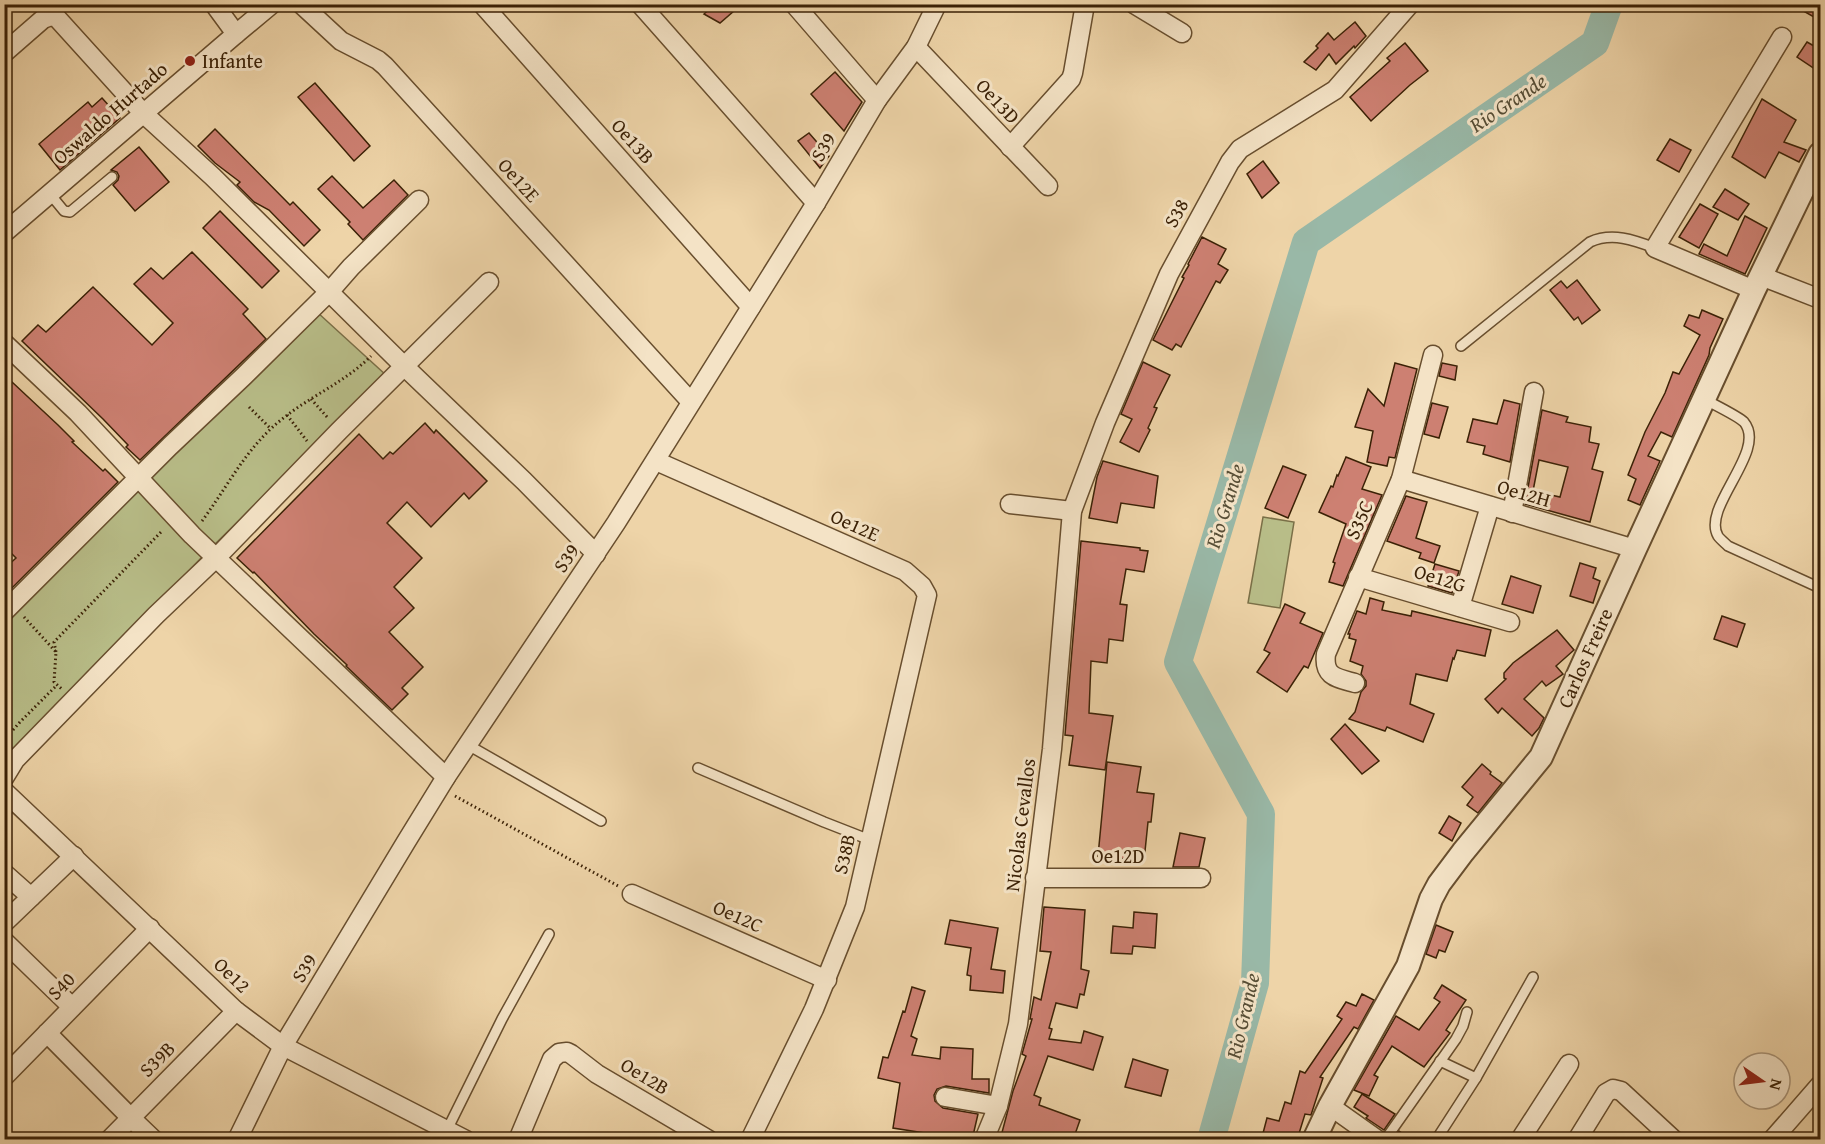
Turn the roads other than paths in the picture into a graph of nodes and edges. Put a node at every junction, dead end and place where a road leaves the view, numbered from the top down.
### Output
1 (214, 4) edge
2 (272, 4) edge
3 (301, 4) edge
4 (482, 4) edge
5 (640, 4) edge
6 (794, 4) edge
7 (937, 4) edge
8 (1085, 4) edge
9 (1134, 4) edge
10 (1410, 4) edge
11 (1182, 33) dead end
12 (236, 34) junction
13 (1782, 37) dead end
14 (916, 48) junction
15 (4, 53) edge
16 (877, 100) junction
17 (144, 114) junction
18 (1010, 147) junction
19 (1821, 154) edge
20 (112, 177) dead end
21 (1047, 186) dead end
22 (50, 194) junction
23 (419, 200) dead end
24 (816, 203) junction
25 (4, 233) edge
26 (1655, 248) junction
27 (489, 282) dead end
28 (1758, 283) junction
29 (330, 291) junction
30 (1821, 298) edge
31 (751, 307) junction
32 (4, 343) edge
33 (1461, 346) dead end
34 (1433, 354) dead end
35 (405, 367) junction
36 (1534, 392) dead end
37 (1704, 399) junction
38 (691, 402) junction
39 (656, 461) junction
40 (139, 478) junction
41 (1401, 479) junction
42 (1010, 504) dead end
43 (1490, 506) junction
44 (1072, 511) junction
45 (1512, 513) junction
46 (1635, 549) junction
47 (596, 554) junction
48 (217, 557) junction
49 (905, 571) joint
50 (1358, 577) junction
51 (1821, 588) edge
52 (8, 608) edge
53 (1460, 608) junction
54 (1510, 622) dead end
55 (1354, 683) dead end
56 (468, 745) junction
57 (698, 768) dead end
58 (4, 778) edge
59 (443, 783) junction
60 (4, 791) edge
61 (601, 821) dead end
62 (870, 840) junction
63 (74, 856) junction
64 (4, 873) edge
65 (1035, 878) junction
66 (1201, 878) dead end
67 (632, 894) road end
68 (31, 897) junction
69 (4, 923) edge
70 (150, 928) junction
71 (549, 934) dead end
72 (4, 941) edge
73 (1533, 977) dead end
74 (827, 980) junction
75 (72, 1007) junction
76 (236, 1011) junction
77 (1467, 1012) dead end
78 (47, 1033) junction
79 (283, 1046) junction
80 (1440, 1061) junction
81 (1569, 1064) dead end
82 (4, 1077) edge
83 (1476, 1078) junction
84 (1821, 1085) edge
85 (945, 1096) dead end
86 (998, 1106) junction
87 (1330, 1106) junction
88 (131, 1118) junction
89 (447, 1130) junction
90 (243, 1137) edge
91 (109, 1140) edge
92 (154, 1140) edge
93 (466, 1140) edge
94 (518, 1140) edge
95 (709, 1140) edge
96 (750, 1140) edge
97 (984, 1140) edge
98 (1314, 1140) edge
99 (1378, 1140) edge
100 (1385, 1140) edge
101 (1436, 1140) edge
102 (1521, 1140) edge
103 (1577, 1140) edge
104 (1674, 1140) edge
105 (1772, 1140) edge

1 - 12 street
2 - 12 street, Oswaldo Hurtado
3 - 38 street, Oe12E
4 - 31 street, Oe13B
5 - 24 street
6 - 16 street
7 - 14 street, S39
8 - 18 street
9 - 11 street
10 - 44 street, S38
12 - 17 street, Oswaldo Hurtado
13 - 26 street
14 - 16 street, S39
14 - 18 street, Oe13D
15 - 17 street
16 - 24 street, S39
17 - 22 street, Oswaldo Hurtado
17 - 29 street
18 - 21 street, Oe13D
19 - 28 street, Carlos Freire
20 - 22 lane
22 - 25 street, Oswaldo Hurtado
23 - 29 street
24 - 31 street, S39
26 - 28 street
26 - 33 lane
27 - 35 street
28 - 30 street
28 - 37 street, Carlos Freire
29 - 35 street
29 - 40 street
31 - 38 street, S39
32 - 40 street
34 - 41 street, S35C
35 - 47 street
35 - 48 street
36 - 45 street
37 - 46 street, Carlos Freire
37 - 51 lane
38 - 39 street, S39
39 - 47 street, S39
39 - 49 street, Oe12E
40 - 48 street
40 - 52 street
41 - 43 street, Oe12H
41 - 50 street, S35C
42 - 44 street
43 - 45 street, Oe12H
43 - 53 street
44 - 65 street, Nicolas Cevallos
45 - 46 street, Oe12H
46 - 87 street, Carlos Freire
47 - 56 street, S39
48 - 58 street
48 - 59 street
49 - 62 street, S38B
50 - 53 street, Oe12G
50 - 55 street, S35C
53 - 54 street, Oe12G
56 - 59 street, S39
56 - 61 lane
57 - 62 lane
59 - 79 street, S39
60 - 63 street, Oe12
62 - 74 street, S38B
63 - 68 street
63 - 70 street, Oe12
64 - 68 street
65 - 66 street, Oe12D
65 - 86 street, Nicolas Cevallos
67 - 74 street, Oe12C
68 - 69 street
70 - 75 street, S40
70 - 76 street, Oe12
71 - 89 lane
72 - 75 street
73 - 83 lane
74 - 96 street, S38B
75 - 78 street, S40
76 - 79 street, Oe12
76 - 88 street, S39B
77 - 80 lane
78 - 82 street, S40
78 - 88 street
79 - 89 street, Oe12
79 - 90 street, S39
80 - 83 lane
80 - 100 lane
81 - 102 street
83 - 101 lane
84 - 105 street
85 - 86 street
86 - 97 street, Nicolas Cevallos
87 - 98 street, Carlos Freire
87 - 99 street
88 - 91 street, S39B
88 - 92 street
89 - 93 street, Oe12
94 - 95 street, Oe12B
103 - 104 street

